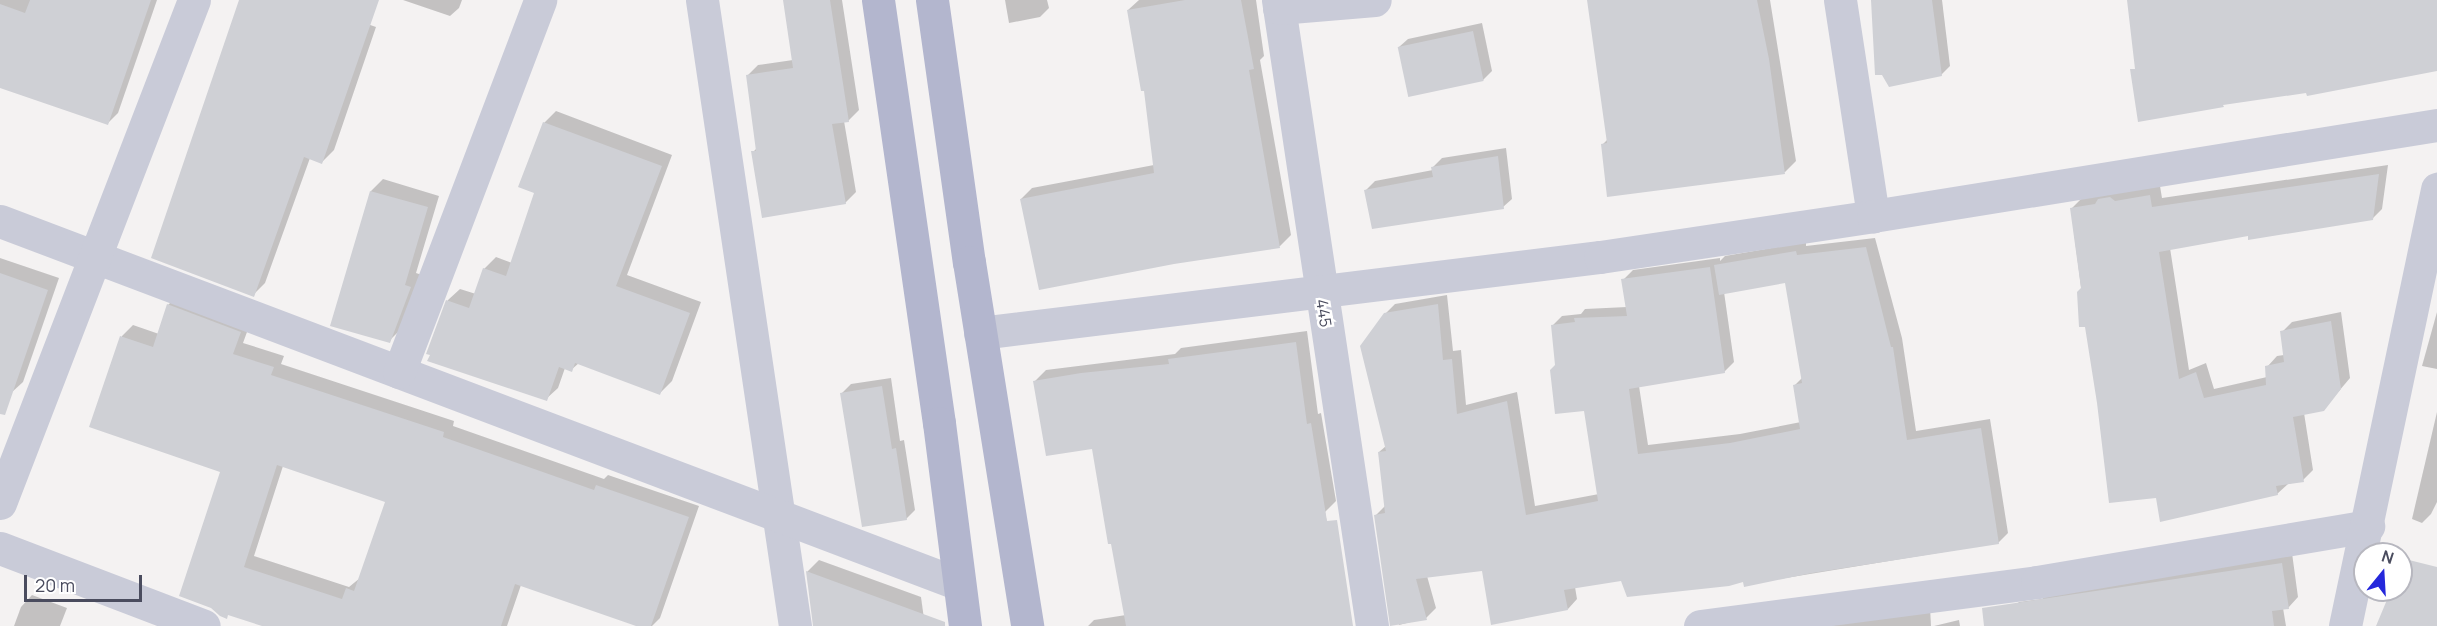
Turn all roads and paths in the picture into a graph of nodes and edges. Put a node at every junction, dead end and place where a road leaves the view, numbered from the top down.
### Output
1 (194, 0) edge
2 (540, 0) edge
3 (702, 0) edge
4 (878, 0) edge
5 (932, 0) edge
6 (1375, 0) edge
7 (1840, 0) edge
8 (1279, 4) edge
9 (2437, 125) edge
10 (2437, 189) edge
11 (1873, 216) junction
12 (0, 221) edge
13 (94, 257) junction
14 (1321, 291) junction
15 (980, 333) junction
16 (399, 372) junction
17 (0, 503) edge
18 (781, 517) junction
19 (2368, 526) junction
20 (0, 548) edge
21 (959, 585) junction
22 (204, 626) edge
23 (795, 626) edge
24 (965, 626) edge
25 (1027, 626) edge
26 (1372, 626) edge
27 (1700, 626) edge
28 (2345, 626) edge

1 - 13 street
2 - 16 street
3 - 18 street
4 - 21 main road
5 - 15 main road
6 - 8 street
7 - 11 street
8 - 14 street, 445
9 - 11 street
10 - 19 street
11 - 14 street
12 - 13 street
13 - 16 street
13 - 17 street
14 - 15 street
14 - 26 street, 445
15 - 25 main road
16 - 18 street
18 - 21 street
18 - 23 street
19 - 27 street
19 - 28 street
20 - 22 street
21 - 24 main road

